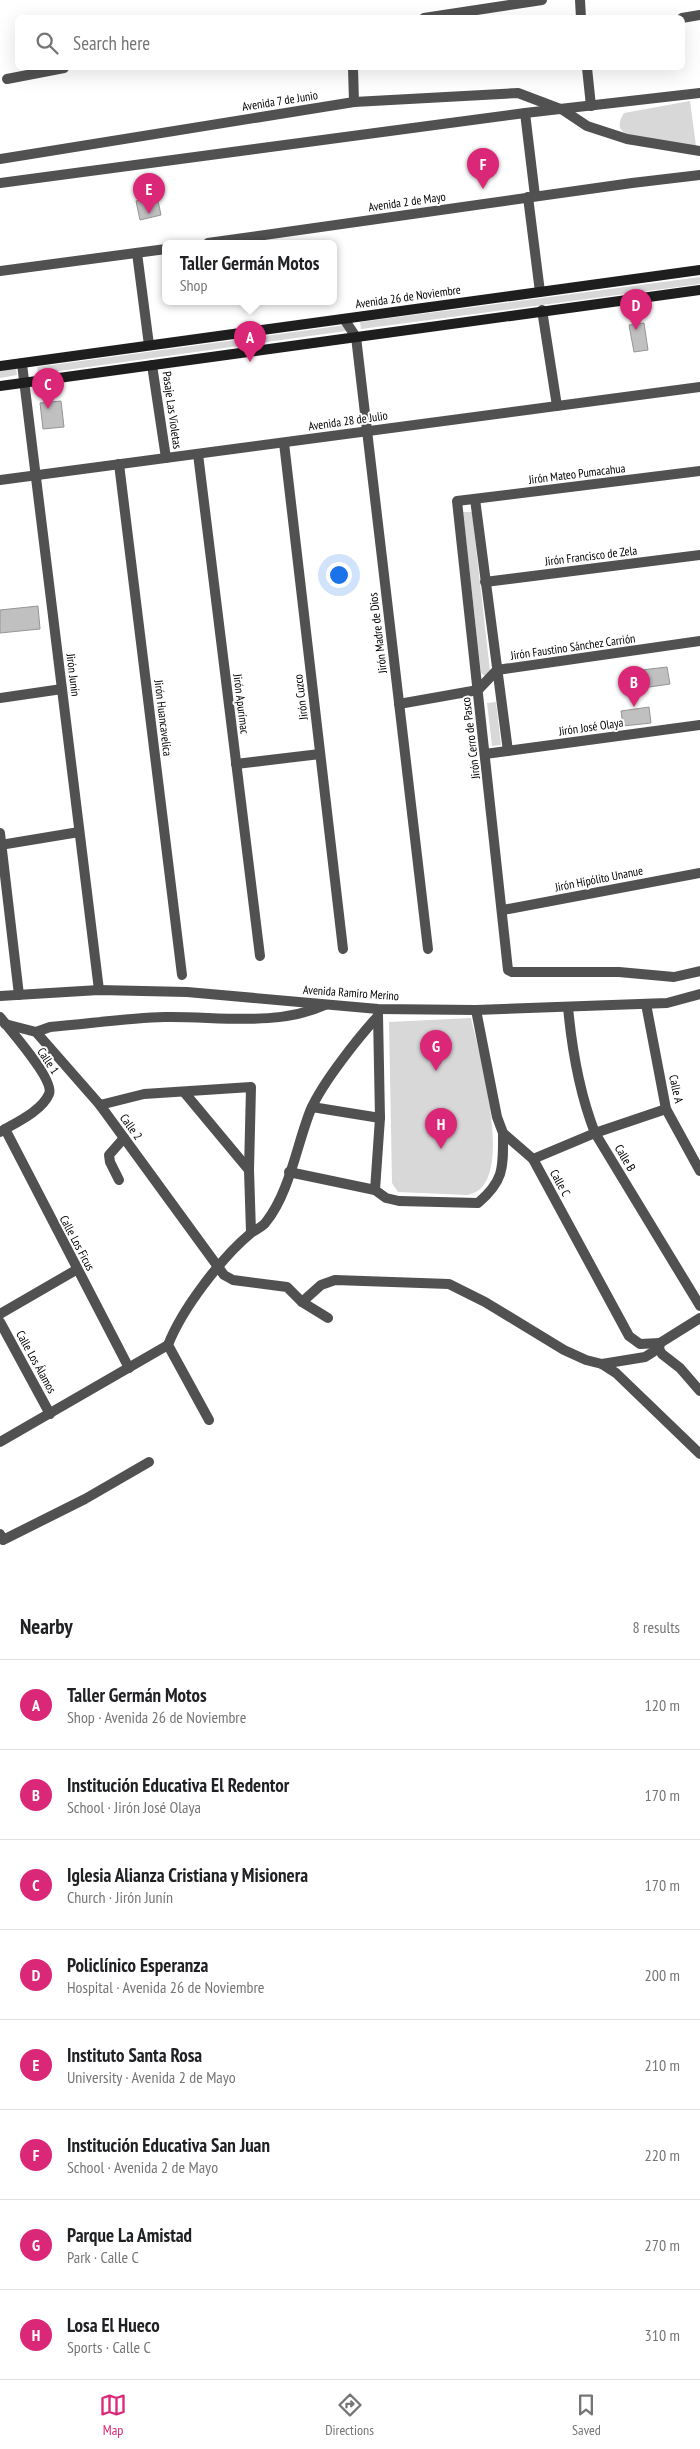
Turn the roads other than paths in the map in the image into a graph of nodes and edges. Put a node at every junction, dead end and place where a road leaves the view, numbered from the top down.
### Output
1 (542, 0) edge
2 (580, 0) edge
3 (444, 15) edge
4 (581, 15) edge
5 (700, 15) edge
6 (685, 18) edge
7 (54, 70) edge
8 (353, 70) edge
9 (587, 70) edge
10 (7, 79) dead end
11 (700, 93) edge
12 (354, 102) junction
13 (591, 106) junction
14 (563, 110) junction
15 (525, 114) junction
16 (700, 151) edge
17 (0, 159) edge
18 (700, 175) edge
19 (0, 182) edge
20 (531, 197) junction
21 (229, 240) edge
22 (162, 250) edge
23 (137, 253) junction
24 (700, 270) edge
25 (0, 271) edge
26 (700, 290) edge
27 (540, 292) junction
28 (542, 310) junction
29 (344, 319) junction
30 (356, 337) junction
31 (149, 345) junction
32 (22, 364) junction
33 (152, 365) junction
34 (0, 366) edge
35 (23, 383) junction
36 (0, 386) edge
37 (700, 387) edge
38 (557, 406) junction
39 (367, 432) junction
40 (284, 443) junction
41 (198, 454) junction
42 (166, 458) junction
43 (119, 464) junction
44 (700, 471) edge
45 (35, 476) junction
46 (0, 480) edge
47 (475, 499) junction
48 (457, 501) joint
49 (700, 555) edge
50 (485, 582) junction
51 (700, 641) edge
52 (497, 670) junction
53 (62, 689) junction
54 (478, 690) junction
55 (0, 698) edge
56 (399, 704) junction
57 (700, 725) edge
58 (508, 751) junction
59 (320, 754) junction
60 (485, 754) junction
61 (236, 764) junction
62 (80, 832) junction
63 (0, 833) edge
64 (1, 844) edge
65 (700, 873) edge
66 (503, 910) junction
67 (343, 949) dead end
68 (428, 949) dead end
69 (260, 956) dead end
70 (700, 971) edge
71 (182, 975) dead end
72 (99, 990) junction
73 (700, 994) edge
74 (19, 995) junction
75 (0, 996) edge
76 (646, 1004) junction
77 (325, 1005) junction
78 (568, 1008) junction
79 (476, 1010) junction
80 (378, 1012) junction
81 (3, 1020) edge
82 (36, 1032) junction
83 (184, 1092) junction
84 (100, 1105) junction
85 (312, 1107) junction
86 (666, 1109) junction
87 (380, 1118) junction
88 (2, 1131) edge
89 (595, 1133) junction
90 (503, 1134) junction
91 (124, 1138) junction
92 (533, 1159) junction
93 (249, 1170) junction
94 (700, 1171) edge
95 (289, 1172) junction
96 (118, 1180) dead end
97 (375, 1190) junction
98 (251, 1232) junction
99 (219, 1267) junction
100 (76, 1270) junction
101 (302, 1302) junction
102 (700, 1306) edge
103 (0, 1314) edge
104 (328, 1318) dead end
105 (700, 1318) edge
106 (0, 1322) edge
107 (660, 1343) junction
108 (168, 1345) junction
109 (602, 1364) junction
110 (129, 1368) junction
111 (700, 1391) edge
112 (50, 1414) junction
113 (209, 1420) dead end
114 (0, 1442) edge
115 (700, 1454) edge
116 (149, 1462) dead end
117 (1, 1536) edge

1 - 3 street
2 - 4 street
5 - 6 street
7 - 10 street
8 - 12 street
9 - 13 street
11 - 13 street, Avenida 7 de Junio
12 - 14 street, Avenida 7 de Junio
12 - 17 street, Avenida 7 de Junio
13 - 14 street, Avenida 7 de Junio
14 - 15 street, Avenida 7 de Junio
14 - 16 street
15 - 19 street, Avenida 7 de Junio
15 - 20 street
18 - 20 street, Avenida 2 de Mayo
20 - 21 street, Avenida 2 de Mayo
20 - 27 street
22 - 23 street
23 - 25 street
23 - 31 street
24 - 27 main road, Avenida 26 de Noviembre
26 - 28 main road
27 - 29 main road, Avenida 26 de Noviembre
28 - 30 main road
28 - 38 street
29 - 30 street, Jirón Madre de Dios
29 - 31 main road, Avenida 26 de Noviembre
30 - 33 main road
30 - 39 street, Jirón Madre de Dios
31 - 32 main road, Avenida 26 de Noviembre
32 - 34 main road, Avenida 26 de Noviembre
32 - 35 street, Jirón Junín
33 - 35 main road
33 - 42 street, Pasaje Las Violetas
35 - 36 main road
35 - 45 street, Jirón Junín
37 - 38 street, Avenida 28 de Julio
38 - 39 street, Avenida 28 de Julio
39 - 40 street, Avenida 28 de Julio
39 - 56 street, Jirón Madre de Dios
40 - 41 street, Avenida 28 de Julio
40 - 59 street, Jirón Cuzco
41 - 42 street, Avenida 28 de Julio
41 - 61 street, Jirón Apurímac
42 - 43 street, Avenida 28 de Julio
43 - 45 street, Avenida 28 de Julio
43 - 71 street, Jirón Huancavelica
44 - 47 street, Jirón Mateo Pumacahua
45 - 46 street, Avenida 28 de Julio
45 - 53 street, Jirón Junín
47 - 48 street, Jirón Mateo Pumacahua
47 - 50 street
48 - 54 street, Jirón Cerro de Pasco
49 - 50 street, Jirón Francisco de Zela
50 - 52 street
51 - 52 street, Jirón Faustino Sánchez Carrión
52 - 54 street, Jirón Faustino Sánchez Carrión
52 - 58 street
53 - 55 street
53 - 62 street, Jirón Junín
54 - 56 street
54 - 60 street, Jirón Cerro de Pasco
56 - 68 street, Jirón Madre de Dios
57 - 58 street, Jirón José Olaya
58 - 60 street, Jirón José Olaya
59 - 61 street
59 - 67 street, Jirón Cuzco
60 - 66 street, Jirón Cerro de Pasco
61 - 69 street, Jirón Apurímac
62 - 64 street
62 - 72 street, Jirón Junín
63 - 64 street
64 - 74 street
65 - 66 street, Jirón Hipólito Unanue
66 - 70 street, Jirón Cerro de Pasco
72 - 74 street, Avenida Ramiro Merino
72 - 77 street, Avenida Ramiro Merino
73 - 76 street, Avenida Ramiro Merino
74 - 75 street, Avenida Ramiro Merino
76 - 78 street, Avenida Ramiro Merino
76 - 86 street, Calle A
77 - 80 street, Avenida Ramiro Merino
77 - 82 street
78 - 79 street, Avenida Ramiro Merino
78 - 89 street, Calle B
79 - 80 street, Avenida Ramiro Merino
79 - 90 street
80 - 85 street
80 - 87 street
81 - 82 street
81 - 88 street, Calle 1
82 - 84 street, Calle 2
83 - 84 street
83 - 93 street
83 - 93 street
84 - 91 street, Calle 2
85 - 87 street
85 - 95 street
86 - 89 street
86 - 94 street, Calle A
87 - 97 street
88 - 100 street, Calle Los Ficus
89 - 92 street
89 - 102 street, Calle B
90 - 92 street, Calle C
90 - 97 street
91 - 96 street
91 - 99 street, Calle 2
92 - 107 street, Calle C
93 - 98 street
95 - 97 street
95 - 98 street
98 - 99 street
99 - 101 street, Calle 2
99 - 108 street
100 - 103 street
100 - 110 street, Calle Los Ficus
101 - 104 street, Calle 2
101 - 109 street
105 - 107 street
106 - 112 street, Calle Los Álamos
107 - 109 street
107 - 111 street
108 - 110 street
108 - 113 street
109 - 115 street
110 - 112 street
112 - 114 street
116 - 117 street

